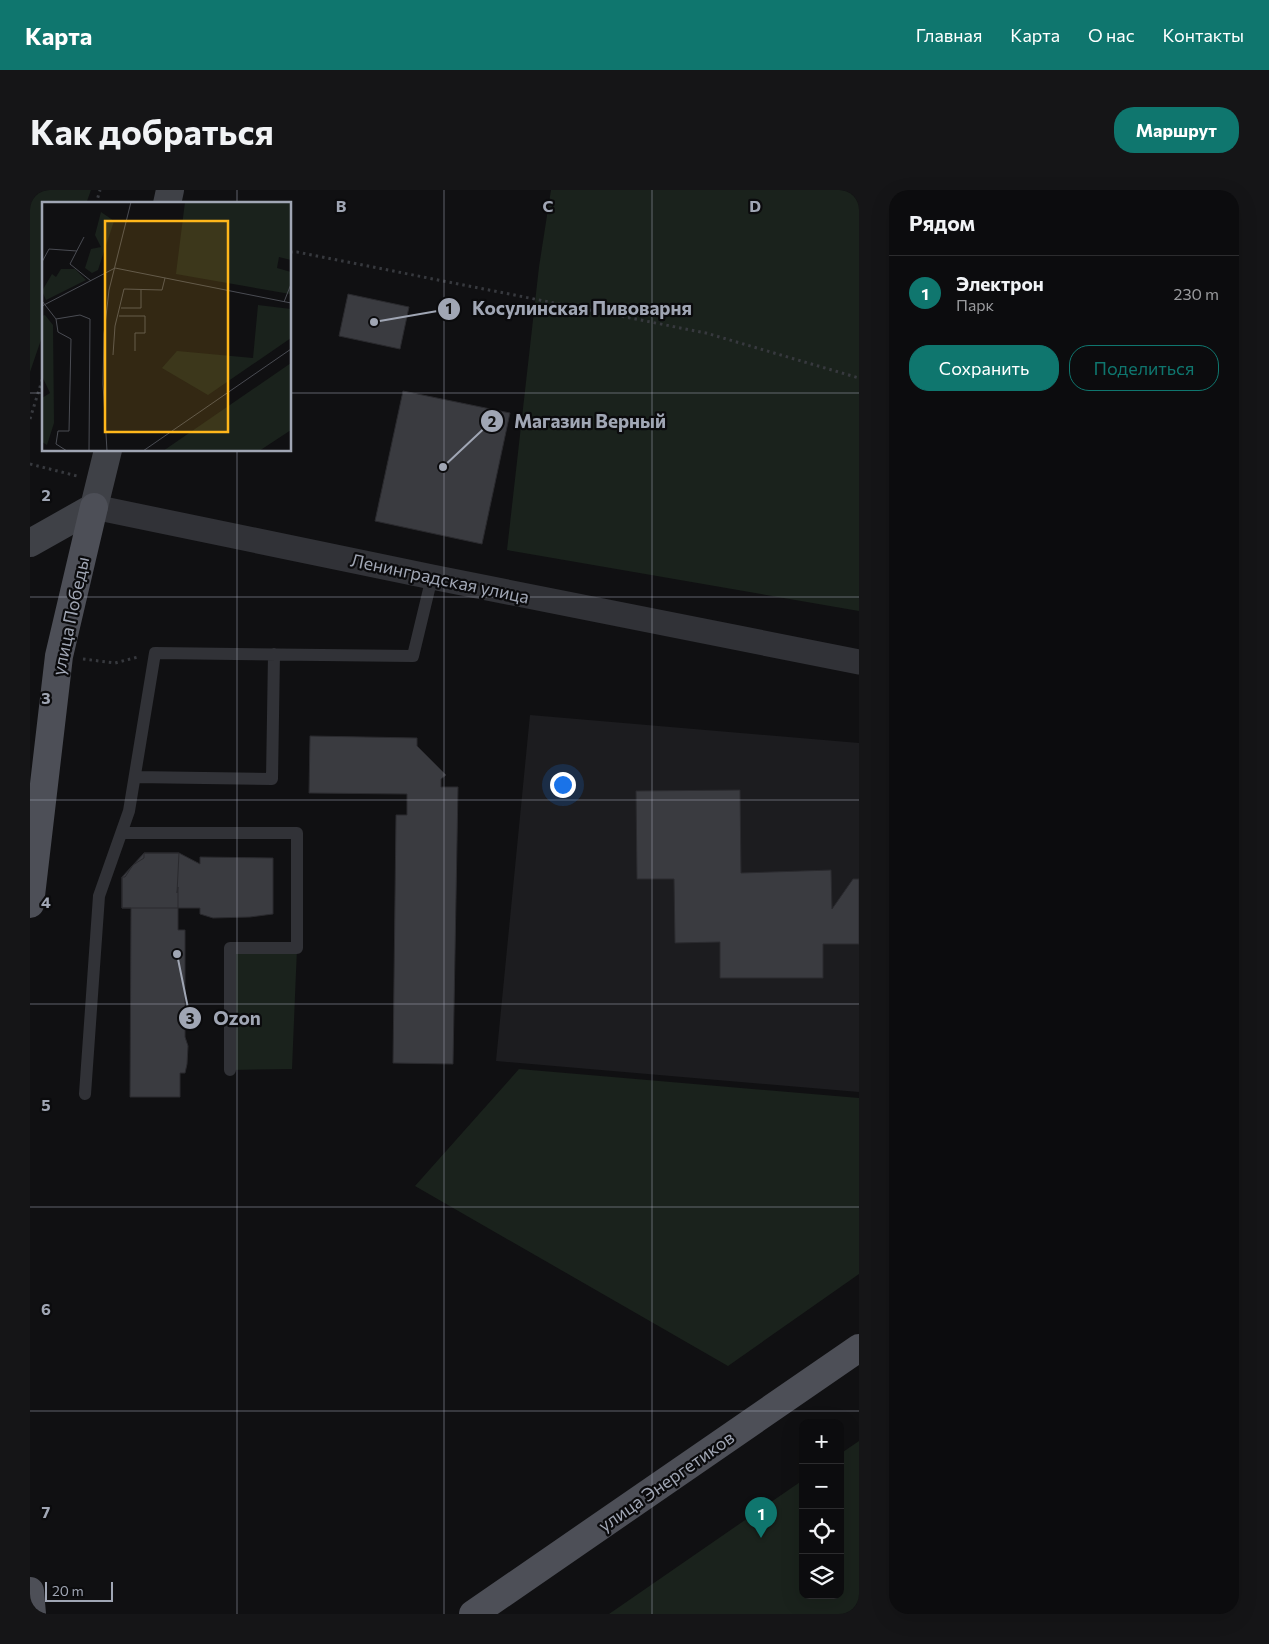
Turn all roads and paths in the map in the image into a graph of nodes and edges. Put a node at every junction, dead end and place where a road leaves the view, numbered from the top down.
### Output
1 (291, 252) edge
2 (859, 378) edge
3 (42, 380) edge
4 (30, 419) edge
5 (108, 451) edge
6 (94, 506) junction
7 (30, 544) edge
8 (432, 577) junction
9 (155, 652) junction
10 (274, 654) junction
11 (59, 656) junction
12 (859, 662) edge
13 (135, 777) junction
14 (122, 833) junction
15 (30, 904) edge
16 (230, 1070) dead end
17 (85, 1094) dead end
18 (859, 1348) edge
19 (30, 1591) edge
20 (32, 1614) edge
21 (473, 1614) edge

1 - 2 path
3 - 4 path
5 - 6 main road, улица Победы
6 - 7 main road
6 - 8 street, Ленинградская улица
6 - 11 main road, улица Победы
8 - 10 lane
8 - 12 street, Ленинградская улица
9 - 10 lane
9 - 11 path
9 - 13 lane
10 - 13 lane
11 - 15 main road, улица Победы
13 - 14 lane
14 - 16 lane
14 - 17 lane
18 - 21 main road, улица Энергетиков
19 - 20 main road

